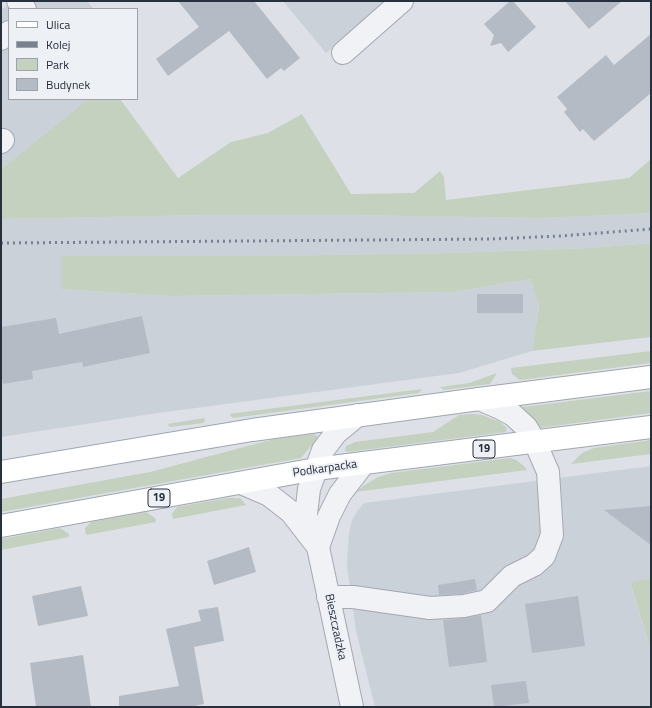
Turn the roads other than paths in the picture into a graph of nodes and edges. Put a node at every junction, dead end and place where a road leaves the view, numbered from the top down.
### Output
1 (402, 1) edge
2 (343, 53) dead end
3 (651, 377) edge
4 (479, 399) junction
5 (358, 415) junction
6 (651, 428) edge
7 (535, 442) junction
8 (364, 463) junction
9 (316, 469) junction
10 (1, 472) edge
11 (241, 483) junction
12 (1, 526) edge
13 (313, 541) junction
14 (328, 597) junction
15 (352, 707) edge

1 - 2 street
3 - 4 main road
4 - 5 main road
4 - 7 street
5 - 9 street, Bieszczadzka
5 - 10 main road
6 - 7 main road, Podkarpacka / 19
7 - 8 main road, Podkarpacka / 19
7 - 14 street
8 - 9 main road, Podkarpacka / 19
8 - 13 street
9 - 11 main road, Podkarpacka / 19
9 - 13 street, Bieszczadzka
11 - 12 main road, Podkarpacka / 19
11 - 13 street, Bieszczadzka
13 - 14 street, Bieszczadzka
14 - 15 street, Bieszczadzka

